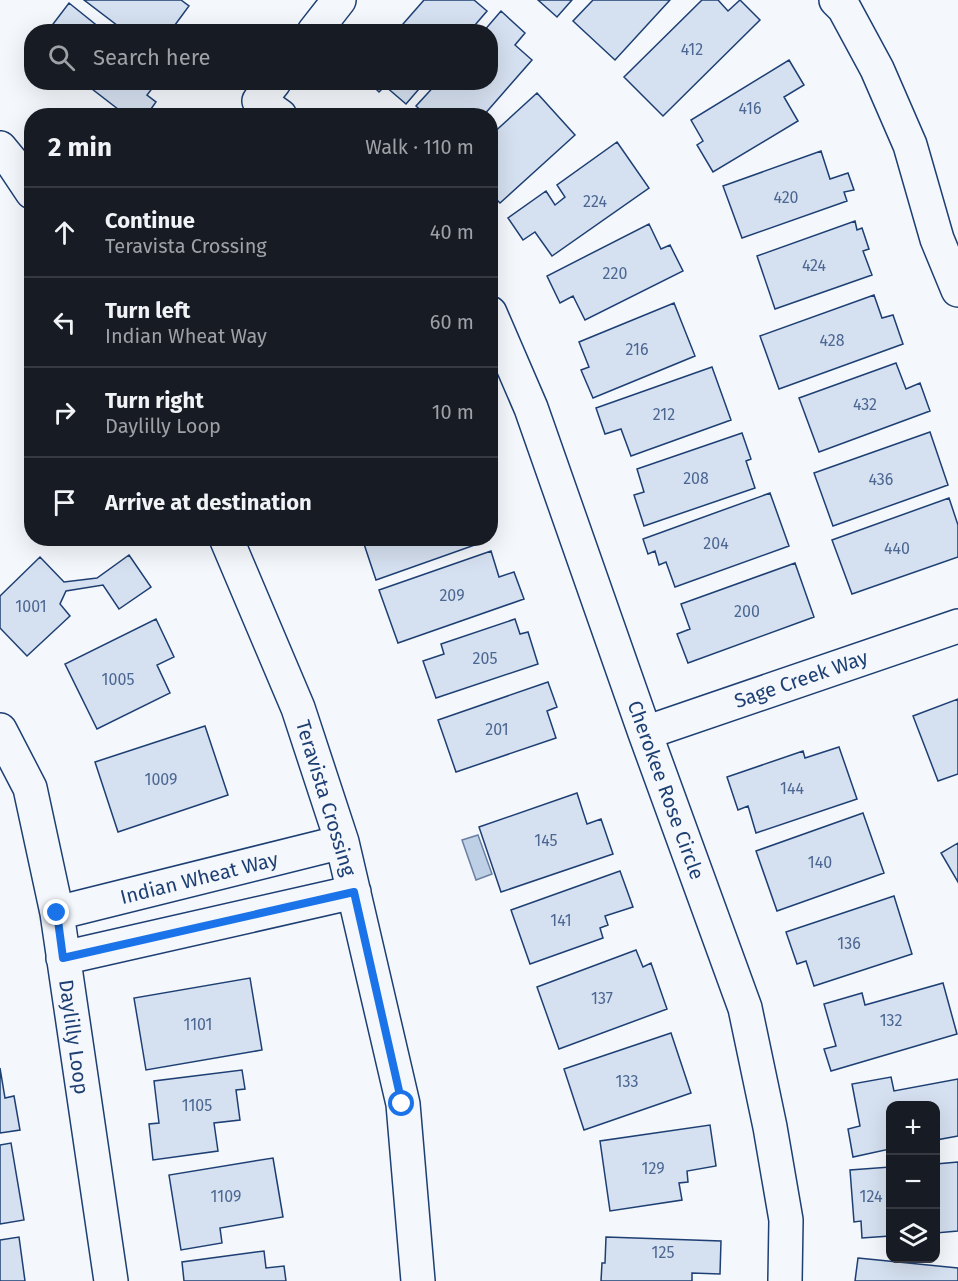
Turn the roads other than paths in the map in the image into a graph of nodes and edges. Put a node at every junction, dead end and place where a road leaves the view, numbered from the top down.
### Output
1 (339, 0) edge
2 (836, 0) edge
3 (320, 24) edge
4 (268, 90) edge
5 (269, 108) edge
6 (0, 148) edge
7 (24, 180) edge
8 (958, 290) edge
9 (498, 332) edge
10 (229, 546) edge
11 (958, 626) edge
12 (0, 730) edge
13 (645, 733) junction
14 (342, 842) junction
15 (354, 892) junction
16 (57, 913) junction
17 (63, 958) junction
18 (111, 1281) edge
19 (418, 1281) edge
20 (785, 1281) edge

1 - 3 street
2 - 8 street
4 - 5 street
6 - 7 street
9 - 13 street, Cherokee Rose Circle
10 - 14 street, Teravista Crossing
11 - 13 street, Sage Creek Way
12 - 16 street, Daylilly Loop
13 - 20 street, Cherokee Rose Circle
14 - 15 street, Teravista Crossing
14 - 16 street, Indian Wheat Way
15 - 17 street
15 - 19 street, Teravista Crossing
16 - 17 street, Daylilly Loop
17 - 18 street, Daylilly Loop

